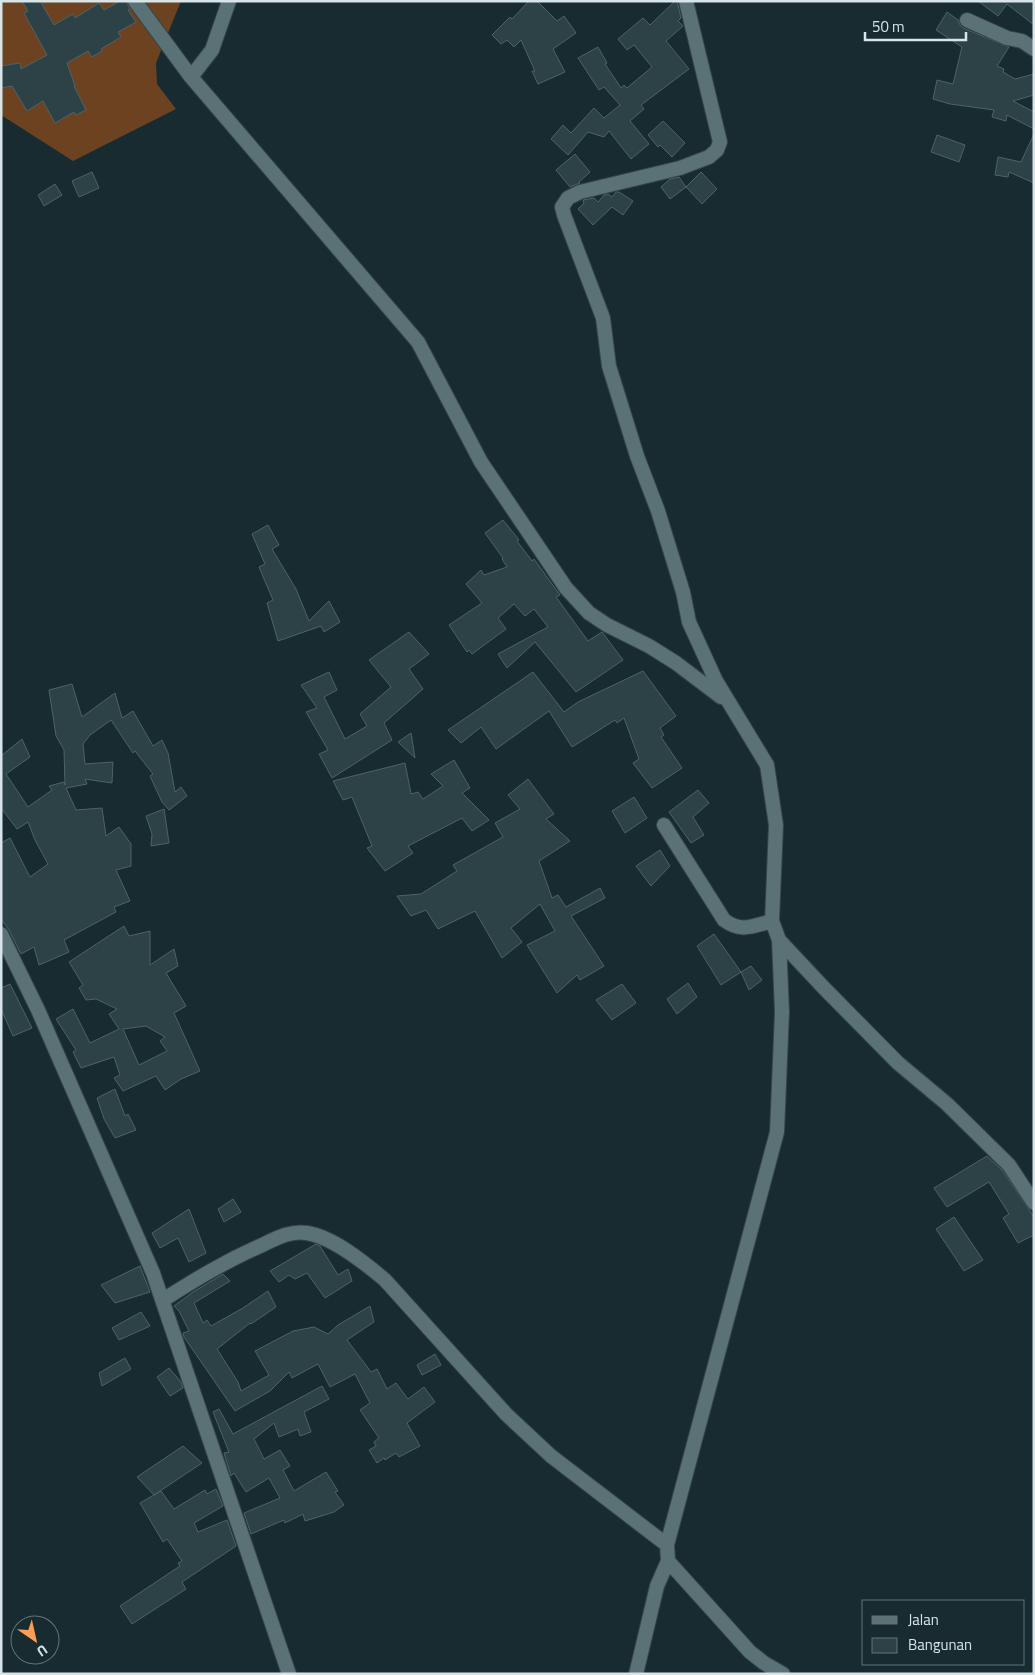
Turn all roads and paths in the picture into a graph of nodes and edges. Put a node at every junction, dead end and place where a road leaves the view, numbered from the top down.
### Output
1 (135, 1) edge
2 (229, 1) edge
3 (686, 1) edge
4 (967, 20) dead end
5 (1034, 48) edge
6 (191, 77) junction
7 (731, 704) junction
8 (664, 825) dead end
9 (772, 921) junction
10 (1, 934) edge
11 (779, 940) junction
12 (1034, 1203) edge
13 (163, 1300) junction
14 (667, 1545) junction
15 (668, 1561) junction
16 (289, 1674) edge
17 (636, 1674) edge
18 (783, 1674) edge

1 - 6 street
2 - 6 street
3 - 7 street
4 - 5 street
6 - 7 street
7 - 9 street
8 - 9 street
9 - 11 street
10 - 13 street
11 - 12 street
11 - 14 street
13 - 14 street
13 - 16 street
14 - 15 street
15 - 17 street
15 - 18 street

